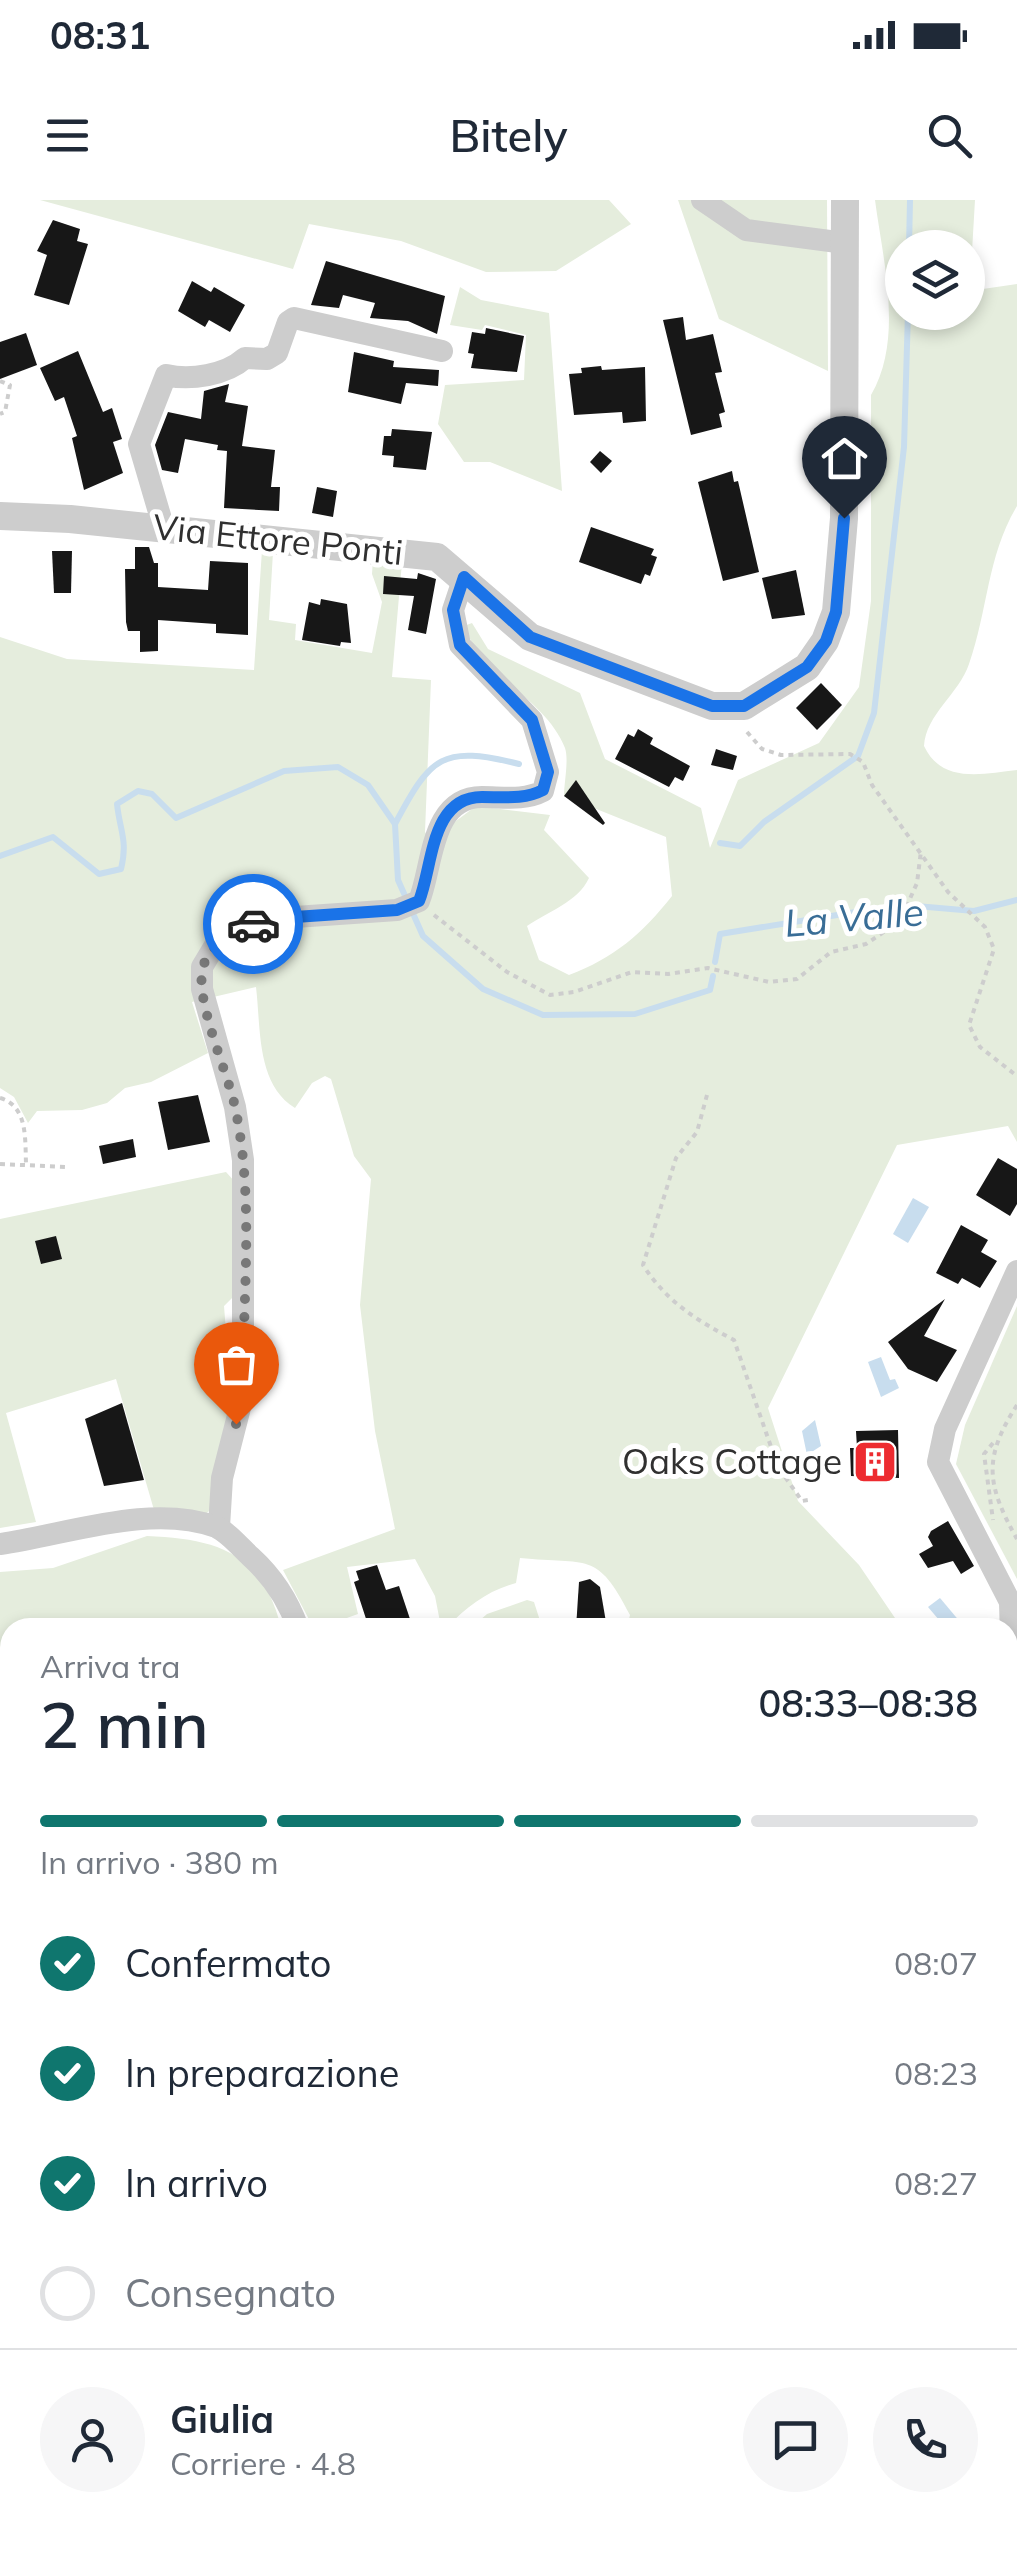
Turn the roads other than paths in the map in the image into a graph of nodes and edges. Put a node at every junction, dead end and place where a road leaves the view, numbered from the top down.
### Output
1 (702, 200) edge
2 (845, 200) edge
3 (844, 243) junction
4 (442, 351) dead end
5 (0, 516) edge
6 (164, 529) junction
7 (464, 577) junction
8 (1017, 1271) edge
9 (219, 1528) junction
10 (0, 1544) edge
11 (295, 1618) edge
12 (1010, 1618) edge

1 - 3 street
2 - 3 street, Via Ettore Ponti
3 - 7 street, Via Ettore Ponti
4 - 6 street
5 - 6 street, Via Ettore Ponti
6 - 7 street, Via Ettore Ponti
7 - 9 street
8 - 12 street
9 - 10 street
9 - 11 street

